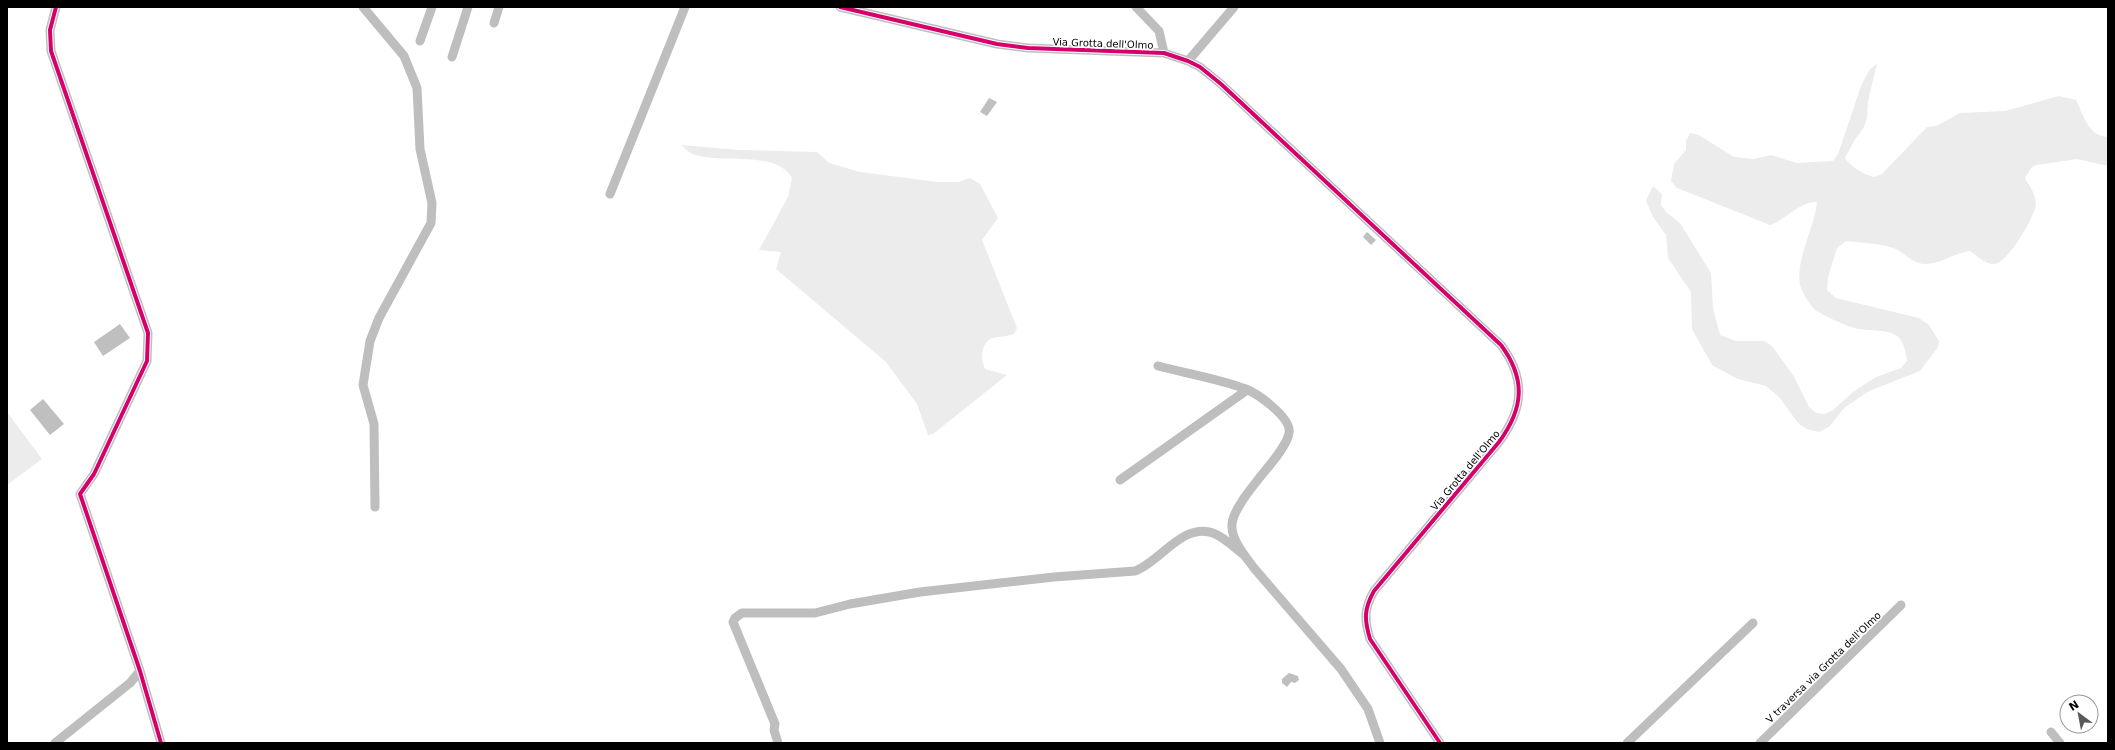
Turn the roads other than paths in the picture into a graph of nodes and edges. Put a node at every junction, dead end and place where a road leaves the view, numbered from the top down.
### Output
1 (56, 7) edge
2 (363, 7) edge
3 (432, 7) edge
4 (468, 7) edge
5 (499, 7) edge
6 (685, 7) edge
7 (840, 7) edge
8 (1136, 7) edge
9 (1234, 7) edge
10 (494, 23) dead end
11 (420, 41) dead end
12 (1164, 53) junction
13 (452, 57) dead end
14 (1188, 61) junction
15 (610, 194) dead end
16 (1158, 366) dead end
17 (1247, 390) junction
18 (1120, 480) dead end
19 (375, 507) dead end
20 (1244, 555) junction
21 (1901, 605) dead end
22 (1753, 623) dead end
23 (140, 672) junction
24 (2051, 732) dead end
25 (55, 743) edge
26 (161, 743) edge
27 (778, 743) edge
28 (1380, 743) edge
29 (1440, 743) edge
30 (1626, 743) edge
31 (1760, 743) edge
32 (2060, 743) edge

1 - 23 street
2 - 19 street
3 - 11 street
4 - 13 street
5 - 10 street
6 - 15 street
7 - 12 street, Via Grotta dell'Olmo
8 - 12 street
9 - 14 street
12 - 14 street, Via Grotta dell'Olmo
14 - 29 street, Via Grotta dell'Olmo
16 - 17 street
17 - 18 street
17 - 20 street
20 - 27 street
20 - 28 street
21 - 31 street, V traversa via Grotta dell'Olmo
22 - 30 street
23 - 25 street
23 - 26 street
24 - 32 street

